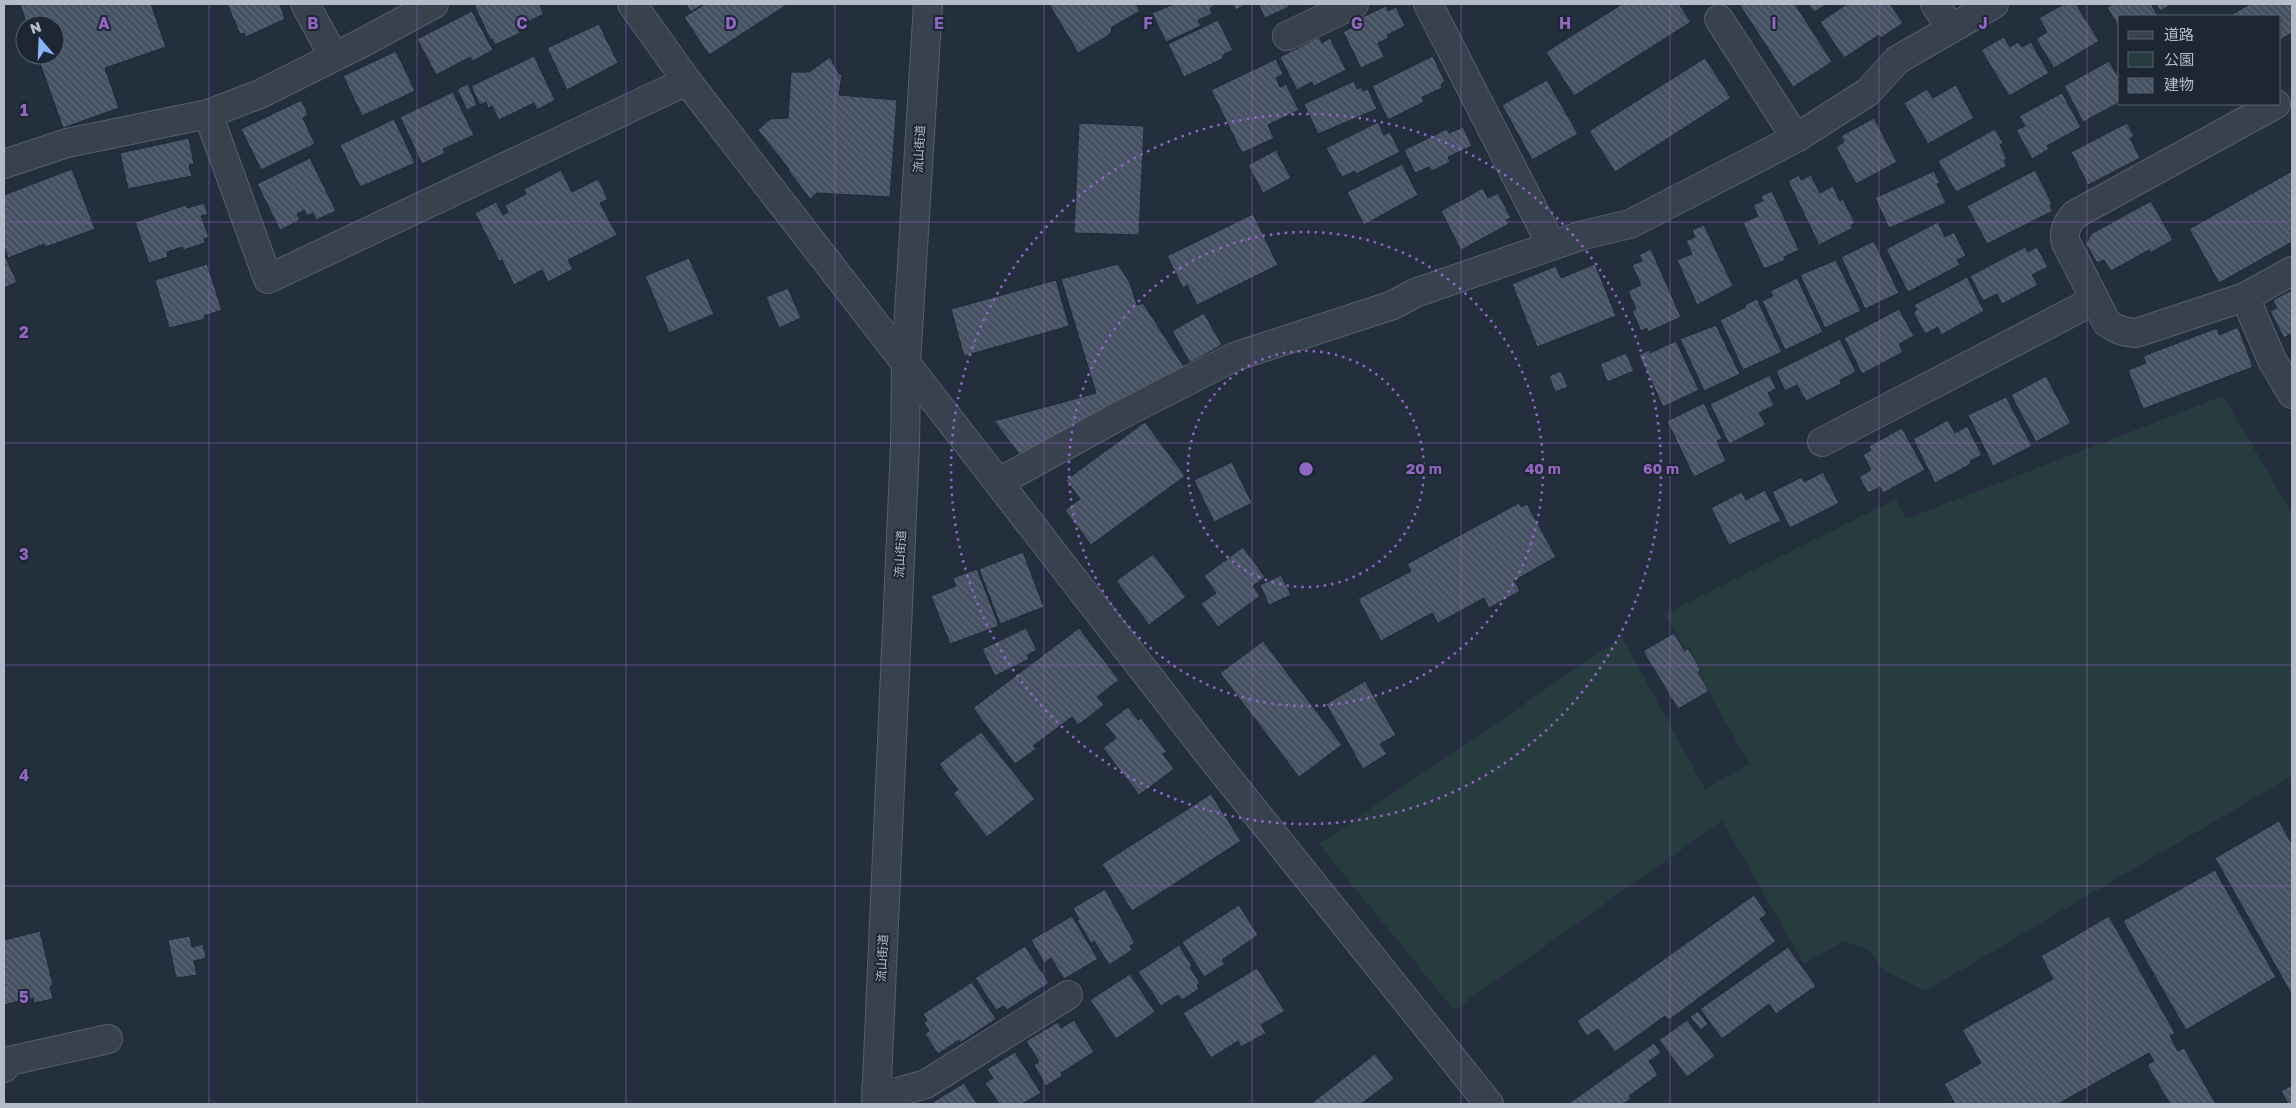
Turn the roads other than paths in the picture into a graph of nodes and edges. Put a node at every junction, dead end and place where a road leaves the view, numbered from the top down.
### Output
1 (305, 4) edge
2 (434, 4) edge
3 (632, 4) edge
4 (928, 4) edge
5 (1354, 4) edge
6 (1428, 4) edge
7 (1935, 4) edge
8 (1994, 4) edge
9 (1719, 19) dead end
10 (1951, 29) junction
11 (1287, 36) dead end
12 (334, 57) junction
13 (688, 81) junction
14 (2292, 95) edge
15 (2281, 101) edge
16 (2274, 105) edge
17 (208, 114) junction
18 (1796, 138) junction
19 (4, 164) edge
20 (1552, 246) junction
21 (2292, 271) edge
22 (2245, 297) junction
23 (2094, 300) junction
24 (906, 362) junction
25 (2292, 394) edge
26 (1822, 442) dead end
27 (999, 482) junction
28 (1068, 996) dead end
29 (108, 1039) dead end
30 (4, 1068) edge
31 (876, 1097) edge
32 (1489, 1104) edge

1 - 12 street
2 - 12 street
3 - 13 street
4 - 24 street, 流山街道
5 - 11 street
6 - 20 street
7 - 10 street
8 - 10 street
9 - 18 street
10 - 18 street
12 - 17 street
13 - 17 street
13 - 24 street
14 - 15 street
16 - 23 street
17 - 19 street
18 - 20 street
20 - 27 street
21 - 22 street
22 - 23 street
22 - 25 street
23 - 26 street
24 - 27 street
24 - 31 street, 流山街道
27 - 32 street
28 - 31 street
29 - 30 street

